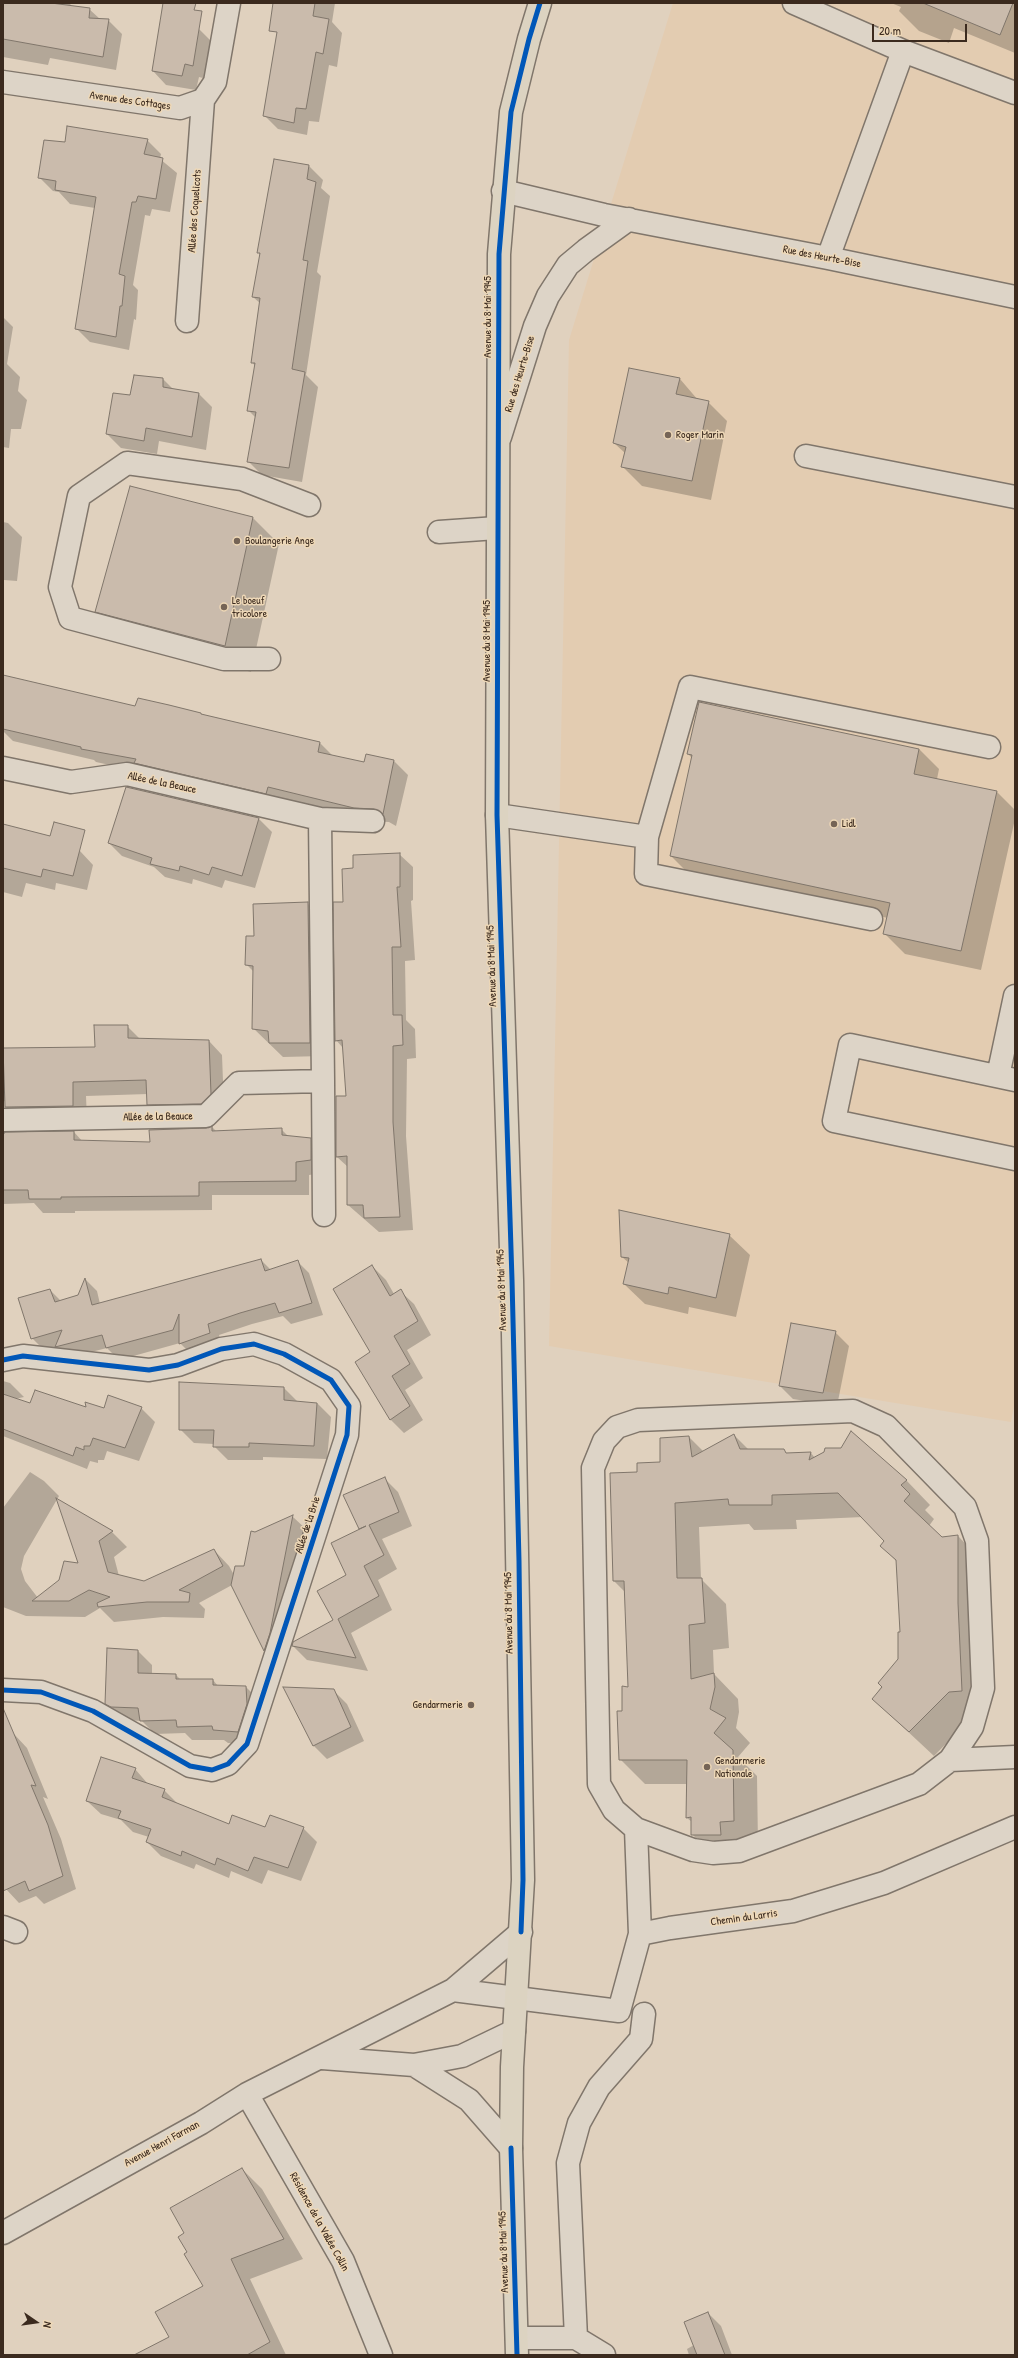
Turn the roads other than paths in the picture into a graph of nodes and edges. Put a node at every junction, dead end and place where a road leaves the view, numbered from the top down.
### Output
1 (229, 3) edge
2 (540, 3) edge
3 (794, 3) edge
4 (903, 51) junction
5 (3, 82) edge
6 (1015, 93) edge
7 (203, 100) junction
8 (503, 191) junction
9 (629, 219) junction
10 (828, 258) junction
11 (1015, 297) edge
12 (187, 321) dead end
13 (497, 448) junction
14 (806, 456) dead end
15 (1015, 497) edge
16 (309, 505) dead end
17 (497, 528) junction
18 (439, 532) dead end
19 (269, 659) dead end
20 (989, 747) dead end
21 (3, 768) edge
22 (496, 815) junction
23 (320, 819) junction
24 (373, 822) dead end
25 (647, 837) junction
26 (871, 919) dead end
27 (1015, 996) edge
28 (1006, 1078) edge
29 (322, 1081) junction
30 (3, 1120) edge
31 (1015, 1159) edge
32 (324, 1215) dead end
33 (3, 1360) edge
34 (3, 1690) edge
35 (1015, 1756) edge
36 (950, 1760) junction
37 (1015, 1827) edge
38 (636, 1829) junction
39 (521, 1932) junction
40 (640, 1934) junction
41 (453, 1990) junction
42 (517, 1998) junction
43 (644, 2014) dead end
44 (514, 2031) junction
45 (322, 2058) junction
46 (414, 2065) junction
47 (247, 2094) junction
48 (511, 2148) junction
49 (3, 2233) edge
50 (576, 2338) junction
51 (517, 2347) edge
52 (381, 2355) edge
53 (604, 2355) edge

1 - 7 street
2 - 8 main road, Avenue du 8 Mai 1945
3 - 4 street
4 - 6 street
4 - 10 street
5 - 7 street, Avenue des Cottages
7 - 12 street, Allée des Coquelicots
8 - 9 street, Rue des Heurte-Bise
8 - 13 main road, Avenue du 8 Mai 1945
9 - 10 street, Rue des Heurte-Bise
9 - 13 street, Rue des Heurte-Bise
10 - 11 street, Rue des Heurte-Bise
13 - 17 main road, Avenue du 8 Mai 1945
14 - 15 street
16 - 19 street
17 - 18 street
17 - 22 main road, Avenue du 8 Mai 1945
20 - 25 street
21 - 23 street, Allée de la Beauce
22 - 25 street
22 - 39 main road, Avenue du 8 Mai 1945
23 - 24 street, Allée de la Beauce
23 - 29 street
25 - 26 street
27 - 28 street
28 - 31 street
29 - 30 street, Allée de la Beauce
29 - 32 street
33 - 34 street, Allée de la Brie
35 - 36 street
36 - 38 street
36 - 38 street
37 - 40 street, Chemin du Larris
38 - 40 street
39 - 41 street, Avenue Henri Farman
39 - 42 main road, Avenue du 8 Mai 1945
40 - 42 street
41 - 42 street
41 - 45 street, Avenue Henri Farman
42 - 44 main road, Avenue du 8 Mai 1945
43 - 50 street
44 - 46 street, Avenue Henri Farman
44 - 48 main road, Avenue du 8 Mai 1945
45 - 46 street, Avenue Henri Farman
45 - 47 street, Avenue Henri Farman
46 - 48 street, Avenue Henri Farman
47 - 49 street, Avenue Henri Farman
47 - 52 street, Résidence de la Vallée Collin
48 - 51 main road, Avenue du 8 Mai 1945
50 - 51 street
50 - 53 street

